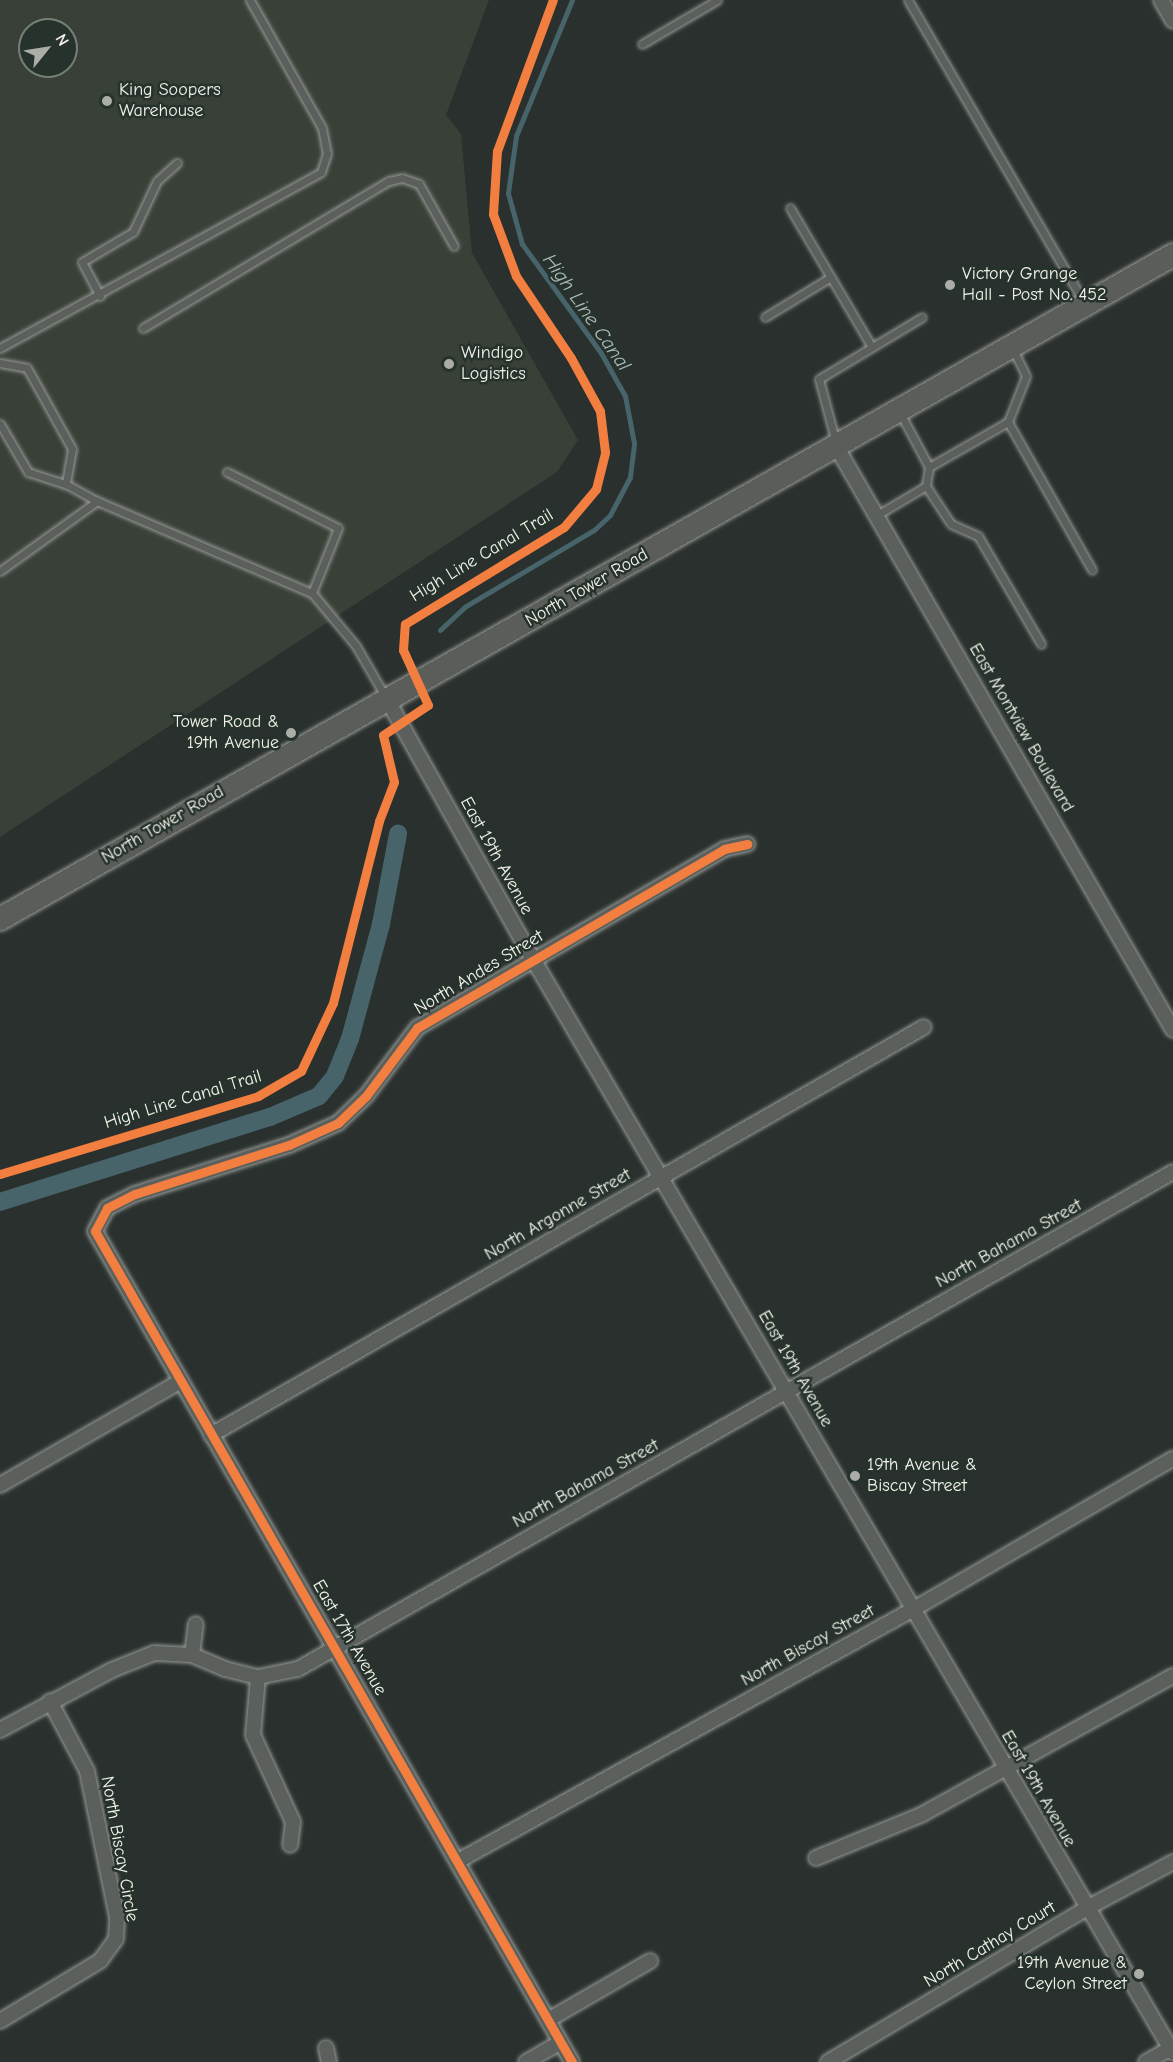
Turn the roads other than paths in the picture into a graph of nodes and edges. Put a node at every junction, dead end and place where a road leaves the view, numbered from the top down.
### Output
1 (250, 0) edge
2 (717, 0) edge
3 (908, 0) edge
4 (1161, 0) edge
5 (1173, 21) edge
6 (642, 44) dead end
7 (177, 163) dead end
8 (790, 208) dead end
9 (454, 246) dead end
10 (1173, 255) edge
11 (831, 277) junction
12 (100, 296) junction
13 (1085, 306) junction
14 (765, 317) dead end
15 (922, 317) dead end
16 (143, 328) dead end
17 (872, 347) junction
18 (1012, 347) junction
19 (0, 348) edge
20 (0, 363) edge
21 (898, 411) junction
22 (1008, 422) junction
23 (0, 424) edge
24 (836, 446) junction
25 (929, 467) junction
26 (227, 472) dead end
27 (66, 484) junction
28 (926, 486) junction
29 (97, 501) junction
30 (877, 515) junction
31 (1092, 570) dead end
32 (0, 571) edge
33 (312, 593) junction
34 (1041, 644) dead end
35 (387, 701) junction
36 (747, 844) dead end
37 (0, 919) edge
38 (533, 959) junction
39 (924, 1027) dead end
40 (1173, 1030) edge
41 (1173, 1172) edge
42 (660, 1175) junction
43 (95, 1231) joint
44 (181, 1382) junction
45 (787, 1390) junction
46 (211, 1436) junction
47 (1173, 1459) edge
48 (0, 1485) edge
49 (912, 1610) junction
50 (196, 1624) dead end
51 (335, 1646) junction
52 (192, 1654) junction
53 (1173, 1676) edge
54 (258, 1677) junction
55 (50, 1701) junction
56 (0, 1730) edge
57 (1005, 1768) junction
58 (290, 1845) dead end
59 (816, 1858) dead end
60 (458, 1861) junction
61 (1173, 1862) edge
62 (1087, 1908) junction
63 (650, 1961) dead end
64 (548, 2020) junction
65 (0, 2021) edge
66 (561, 2042) junction
67 (1172, 2049) edge
68 (526, 2062) edge
69 (572, 2062) edge
70 (828, 2062) edge
71 (1146, 2062) edge

1 - 12 lane
2 - 6 lane
3 - 13 lane
4 - 5 street
7 - 12 lane
8 - 11 lane
9 - 16 lane
10 - 13 main road, North Tower Road
11 - 14 lane
11 - 17 lane
12 - 19 lane
13 - 18 main road, North Tower Road
15 - 17 lane
17 - 24 lane
18 - 21 main road, North Tower Road
18 - 22 lane
20 - 27 lane
21 - 24 main road, North Tower Road
21 - 25 lane
22 - 25 lane
22 - 31 lane
23 - 27 lane
24 - 30 street, East Montview Boulevard
24 - 35 main road, North Tower Road
25 - 28 lane
26 - 33 lane
27 - 29 lane
28 - 30 lane
28 - 34 lane
29 - 32 lane
29 - 33 lane
30 - 40 street, East Montview Boulevard
33 - 35 lane
35 - 37 main road, North Tower Road
35 - 38 street, East 19th Avenue
36 - 38 street, North Andes Street
38 - 42 street, East 19th Avenue
38 - 43 street, North Andes Street
39 - 42 street, North Argonne Street
41 - 45 street, North Bahama Street
42 - 45 street, East 19th Avenue
42 - 46 street, North Argonne Street
43 - 44 street, East 17th Avenue
44 - 46 street, East 17th Avenue
44 - 48 street
45 - 49 street, East 19th Avenue
45 - 51 street, North Bahama Street
46 - 51 street, East 17th Avenue
47 - 49 street, North Biscay Street
49 - 57 street, East 19th Avenue
49 - 60 street, North Biscay Street
50 - 52 street
51 - 54 street, North Bahama Street
51 - 60 street, East 17th Avenue
52 - 54 street, North Bahama Street
52 - 55 street, North Bahama Street
53 - 57 street
54 - 58 street
55 - 56 street, North Bahama Street
55 - 65 street, North Biscay Circle
57 - 59 street
57 - 62 street, East 19th Avenue
60 - 64 street, East 17th Avenue
61 - 62 street, North Cathay Court
62 - 67 street, East 19th Avenue
62 - 70 street, North Cathay Court
63 - 64 street
64 - 66 street, East 17th Avenue
66 - 68 street
66 - 69 street, East 17th Avenue
67 - 71 street

